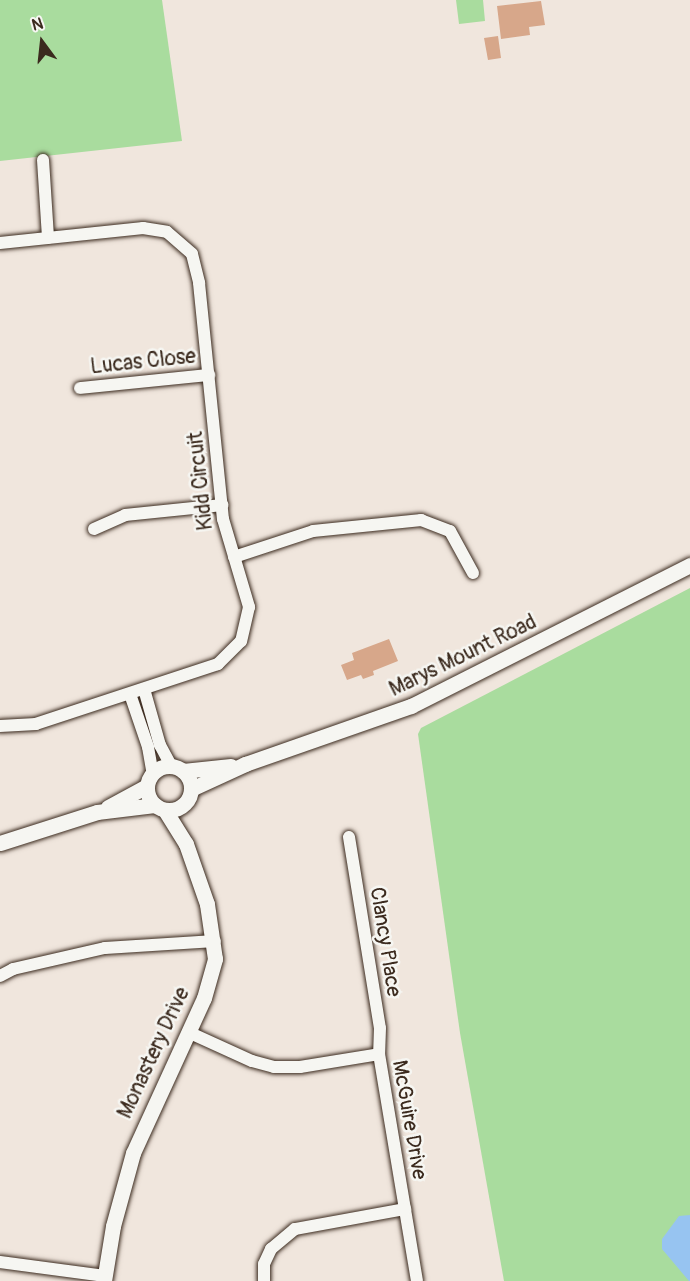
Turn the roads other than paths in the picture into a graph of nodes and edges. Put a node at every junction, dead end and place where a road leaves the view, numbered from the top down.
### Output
1 (43, 160) dead end
2 (48, 238) junction
3 (0, 243) edge
4 (209, 375) junction
5 (81, 388) dead end
6 (222, 505) junction
7 (94, 529) dead end
8 (234, 557) junction
9 (690, 565) edge
10 (473, 573) dead end
11 (144, 689) junction
12 (130, 694) junction
13 (0, 726) edge
14 (245, 764) junction
15 (177, 769) junction
16 (150, 780) junction
17 (191, 789) junction
18 (184, 804) junction
19 (160, 807) junction
20 (97, 812) junction
21 (348, 837) dead end
22 (0, 843) edge
23 (186, 844) junction
24 (215, 941) junction
25 (0, 976) edge
26 (188, 1032) junction
27 (379, 1054) junction
28 (405, 1209) junction
29 (0, 1262) edge
30 (105, 1278) edge
31 (264, 1281) edge
32 (417, 1281) edge

1 - 2 street
2 - 3 street, Kidd Circuit
2 - 4 street, Kidd Circuit
4 - 5 street, Lucas Close
4 - 6 street, Kidd Circuit
6 - 7 street
6 - 8 street, Kidd Circuit
8 - 10 street
8 - 11 street, Kidd Circuit
9 - 14 street, Marys Mount Road
11 - 12 street, Kidd Circuit
11 - 15 street
12 - 13 street, Kidd Circuit
12 - 16 street
14 - 15 street, Marys Mount Road
14 - 17 street, Marys Mount Road
15 - 16 street, Marys Mount Road
15 - 17 street
16 - 19 street, Monastery Drive
16 - 20 street
17 - 18 street
18 - 19 street
18 - 23 street, Monastery Drive
19 - 20 street
19 - 23 street, Monastery Drive
20 - 22 street
21 - 27 street, Clancy Place
23 - 24 street, Monastery Drive
24 - 25 street
24 - 26 street, Monastery Drive
26 - 27 street, McGuire Drive
26 - 30 street, Monastery Drive
27 - 28 street, McGuire Drive
28 - 31 street
28 - 32 street, McGuire Drive
29 - 30 street

